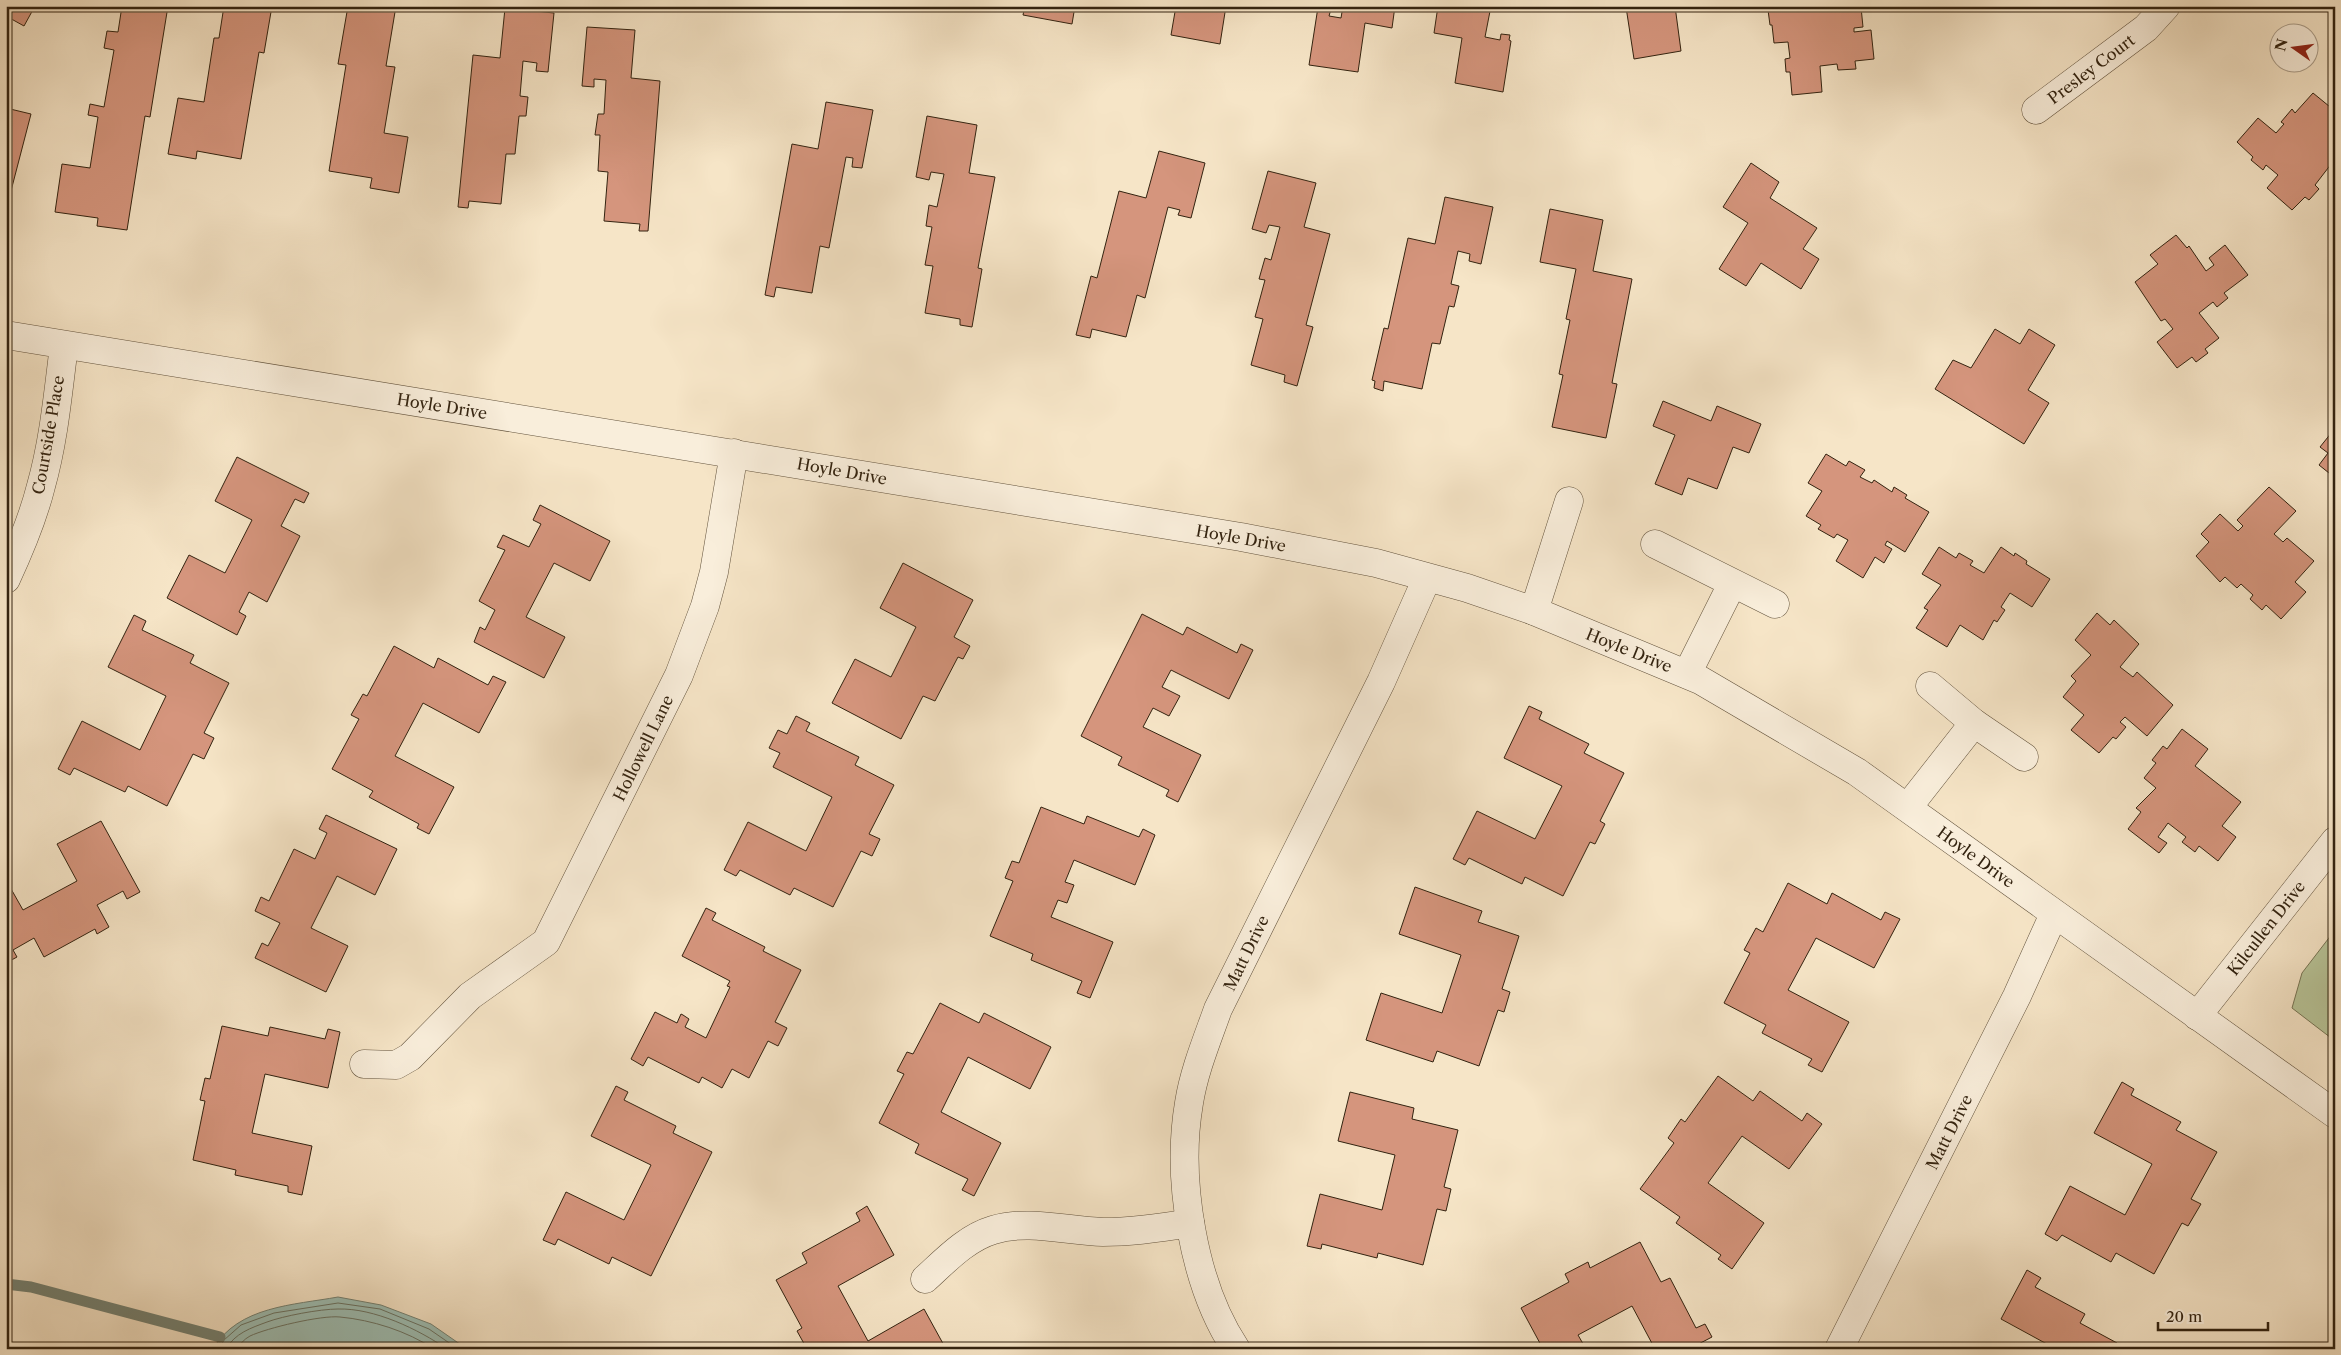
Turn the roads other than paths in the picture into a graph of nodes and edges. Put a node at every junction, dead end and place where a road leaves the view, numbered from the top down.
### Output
1 (2166, 6) edge
2 (2036, 110) dead end
3 (6, 335) edge
4 (64, 346) junction
5 (734, 453) junction
6 (1569, 501) dead end
7 (1655, 544) dead end
8 (1427, 578) junction
9 (6, 579) edge
10 (1732, 584) junction
11 (1775, 604) dead end
12 (1534, 611) junction
13 (1687, 674) junction
14 (1930, 686) dead end
15 (1974, 723) junction
16 (2024, 757) dead end
17 (1908, 808) junction
18 (2335, 841) edge
19 (2054, 914) junction
20 (2197, 1016) junction
21 (364, 1064) dead end
22 (2335, 1114) edge
23 (1190, 1223) junction
24 (925, 1279) dead end
25 (1236, 1349) edge
26 (1839, 1349) edge

1 - 2 street, Presley Court
3 - 4 street, Hoyle Drive
4 - 5 street, Hoyle Drive
4 - 9 street, Courtside Place
5 - 8 street, Hoyle Drive
5 - 21 street, Hollowell Lane
6 - 12 street
7 - 10 street
8 - 12 street, Hoyle Drive
8 - 23 street, Matt Drive
10 - 11 street
10 - 13 street
12 - 13 street, Hoyle Drive
13 - 17 street, Hoyle Drive
14 - 15 street
15 - 16 street
15 - 17 street
17 - 19 street, Hoyle Drive
18 - 20 street, Kilcullen Drive
19 - 20 street, Hoyle Drive
19 - 26 street, Matt Drive
20 - 22 street, Hoyle Drive
23 - 24 street
23 - 25 street, Matt Drive

